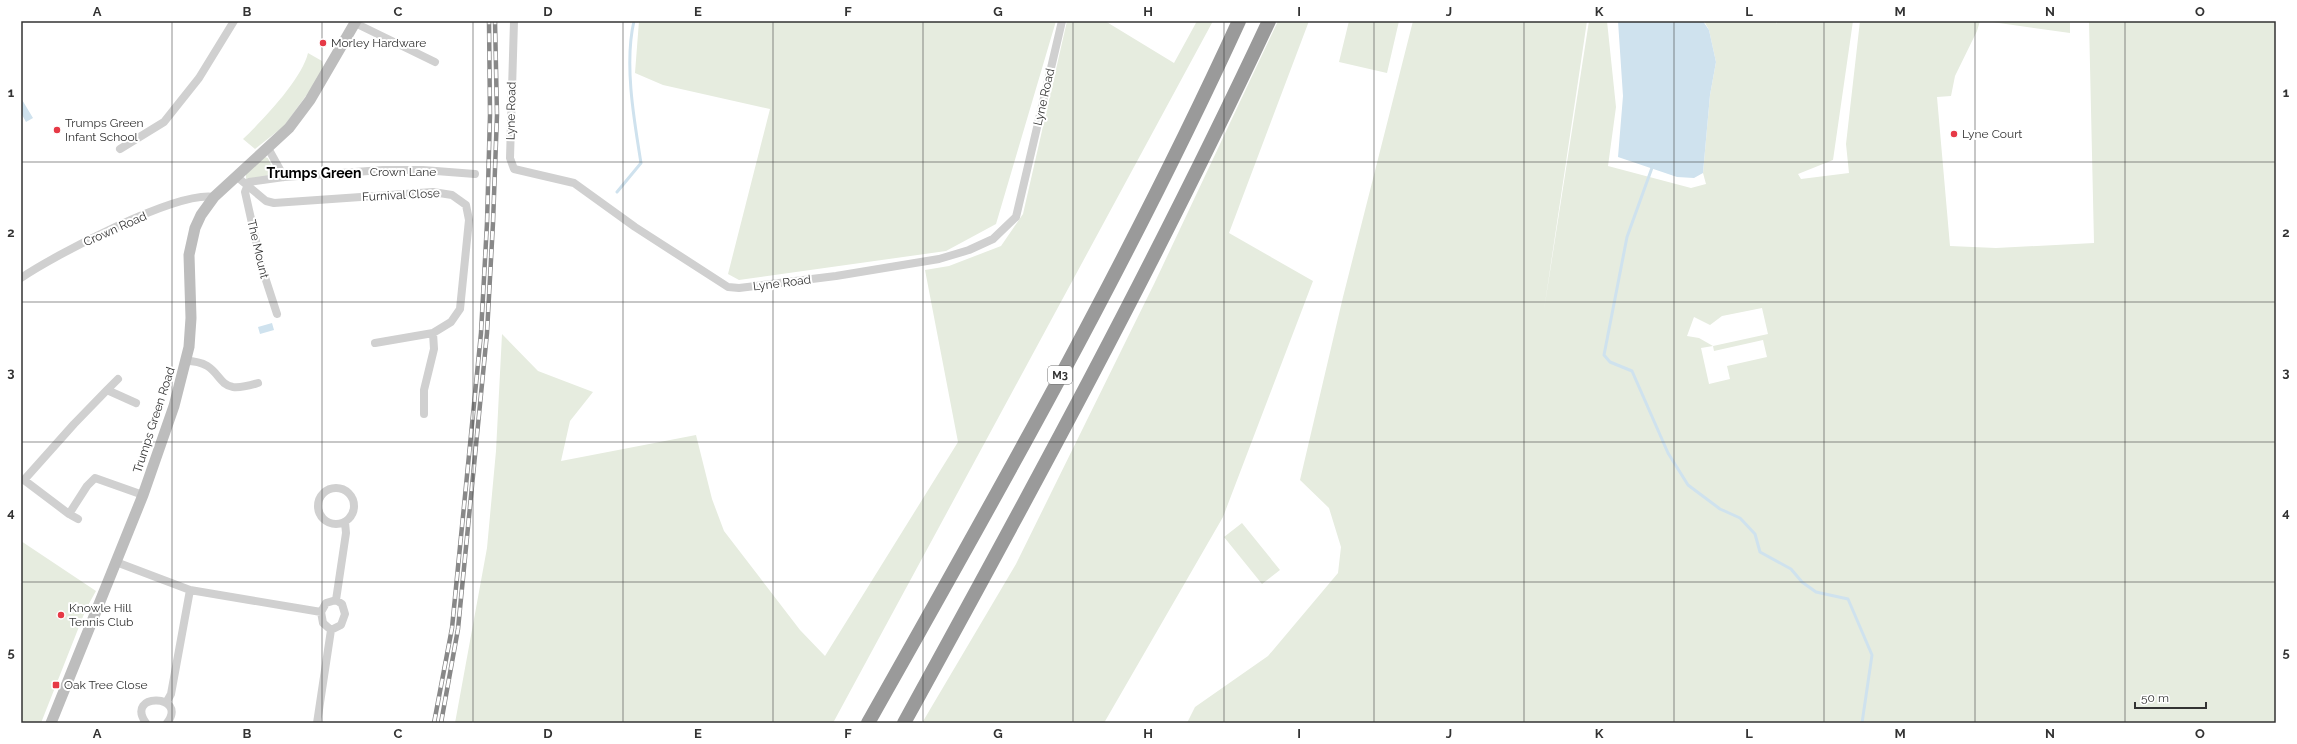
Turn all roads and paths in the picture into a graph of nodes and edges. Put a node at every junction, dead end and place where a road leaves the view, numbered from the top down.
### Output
1 (234, 21) edge
2 (514, 21) edge
3 (1062, 21) edge
4 (1239, 21) edge
5 (1269, 21) edge
6 (356, 22) edge
7 (435, 62) dead end
8 (268, 148) junction
9 (120, 149) dead end
10 (475, 174) dead end
11 (236, 176) junction
12 (284, 177) junction
13 (247, 184) junction
14 (214, 197) junction
15 (21, 278) edge
16 (277, 314) dead end
17 (433, 333) junction
18 (375, 343) dead end
19 (186, 361) junction
20 (118, 379) dead end
21 (258, 383) dead end
22 (107, 390) junction
23 (136, 403) dead end
24 (424, 414) dead end
25 (22, 482) edge
26 (143, 495) junction
27 (69, 514) junction
28 (78, 519) dead end
29 (345, 522) junction
30 (116, 562) junction
31 (190, 590) junction
32 (336, 600) junction
33 (321, 612) junction
34 (331, 630) junction
35 (166, 703) junction
36 (51, 723) edge
37 (146, 723) edge
38 (167, 723) edge
39 (317, 723) edge
40 (868, 723) edge
41 (904, 723) edge

1 - 9 street
2 - 3 street, Lyne Road
4 - 40 highway, M3
5 - 41 highway, M3
6 - 7 street
6 - 8 street, Trumps Green Road
8 - 11 street, Trumps Green Road
8 - 12 street
10 - 12 street, Crown Lane
11 - 13 street, Furnival Close
11 - 14 street, Trumps Green Road
12 - 13 street, Crown Lane
13 - 16 street, The Mount
13 - 17 street, Furnival Close
14 - 15 street, Crown Road
14 - 19 street, Trumps Green Road
17 - 18 street, Furnival Close
17 - 24 street
19 - 21 street
19 - 26 street, Trumps Green Road
20 - 22 street
22 - 23 street
22 - 25 street
25 - 27 street
26 - 27 street
26 - 30 street, Trumps Green Road
27 - 28 street
29 - 29 street
29 - 32 street
30 - 31 street
30 - 36 street, Trumps Green Road
31 - 33 street
31 - 35 street
32 - 33 street
32 - 34 street
33 - 34 street
34 - 39 street
35 - 37 street
35 - 38 street

